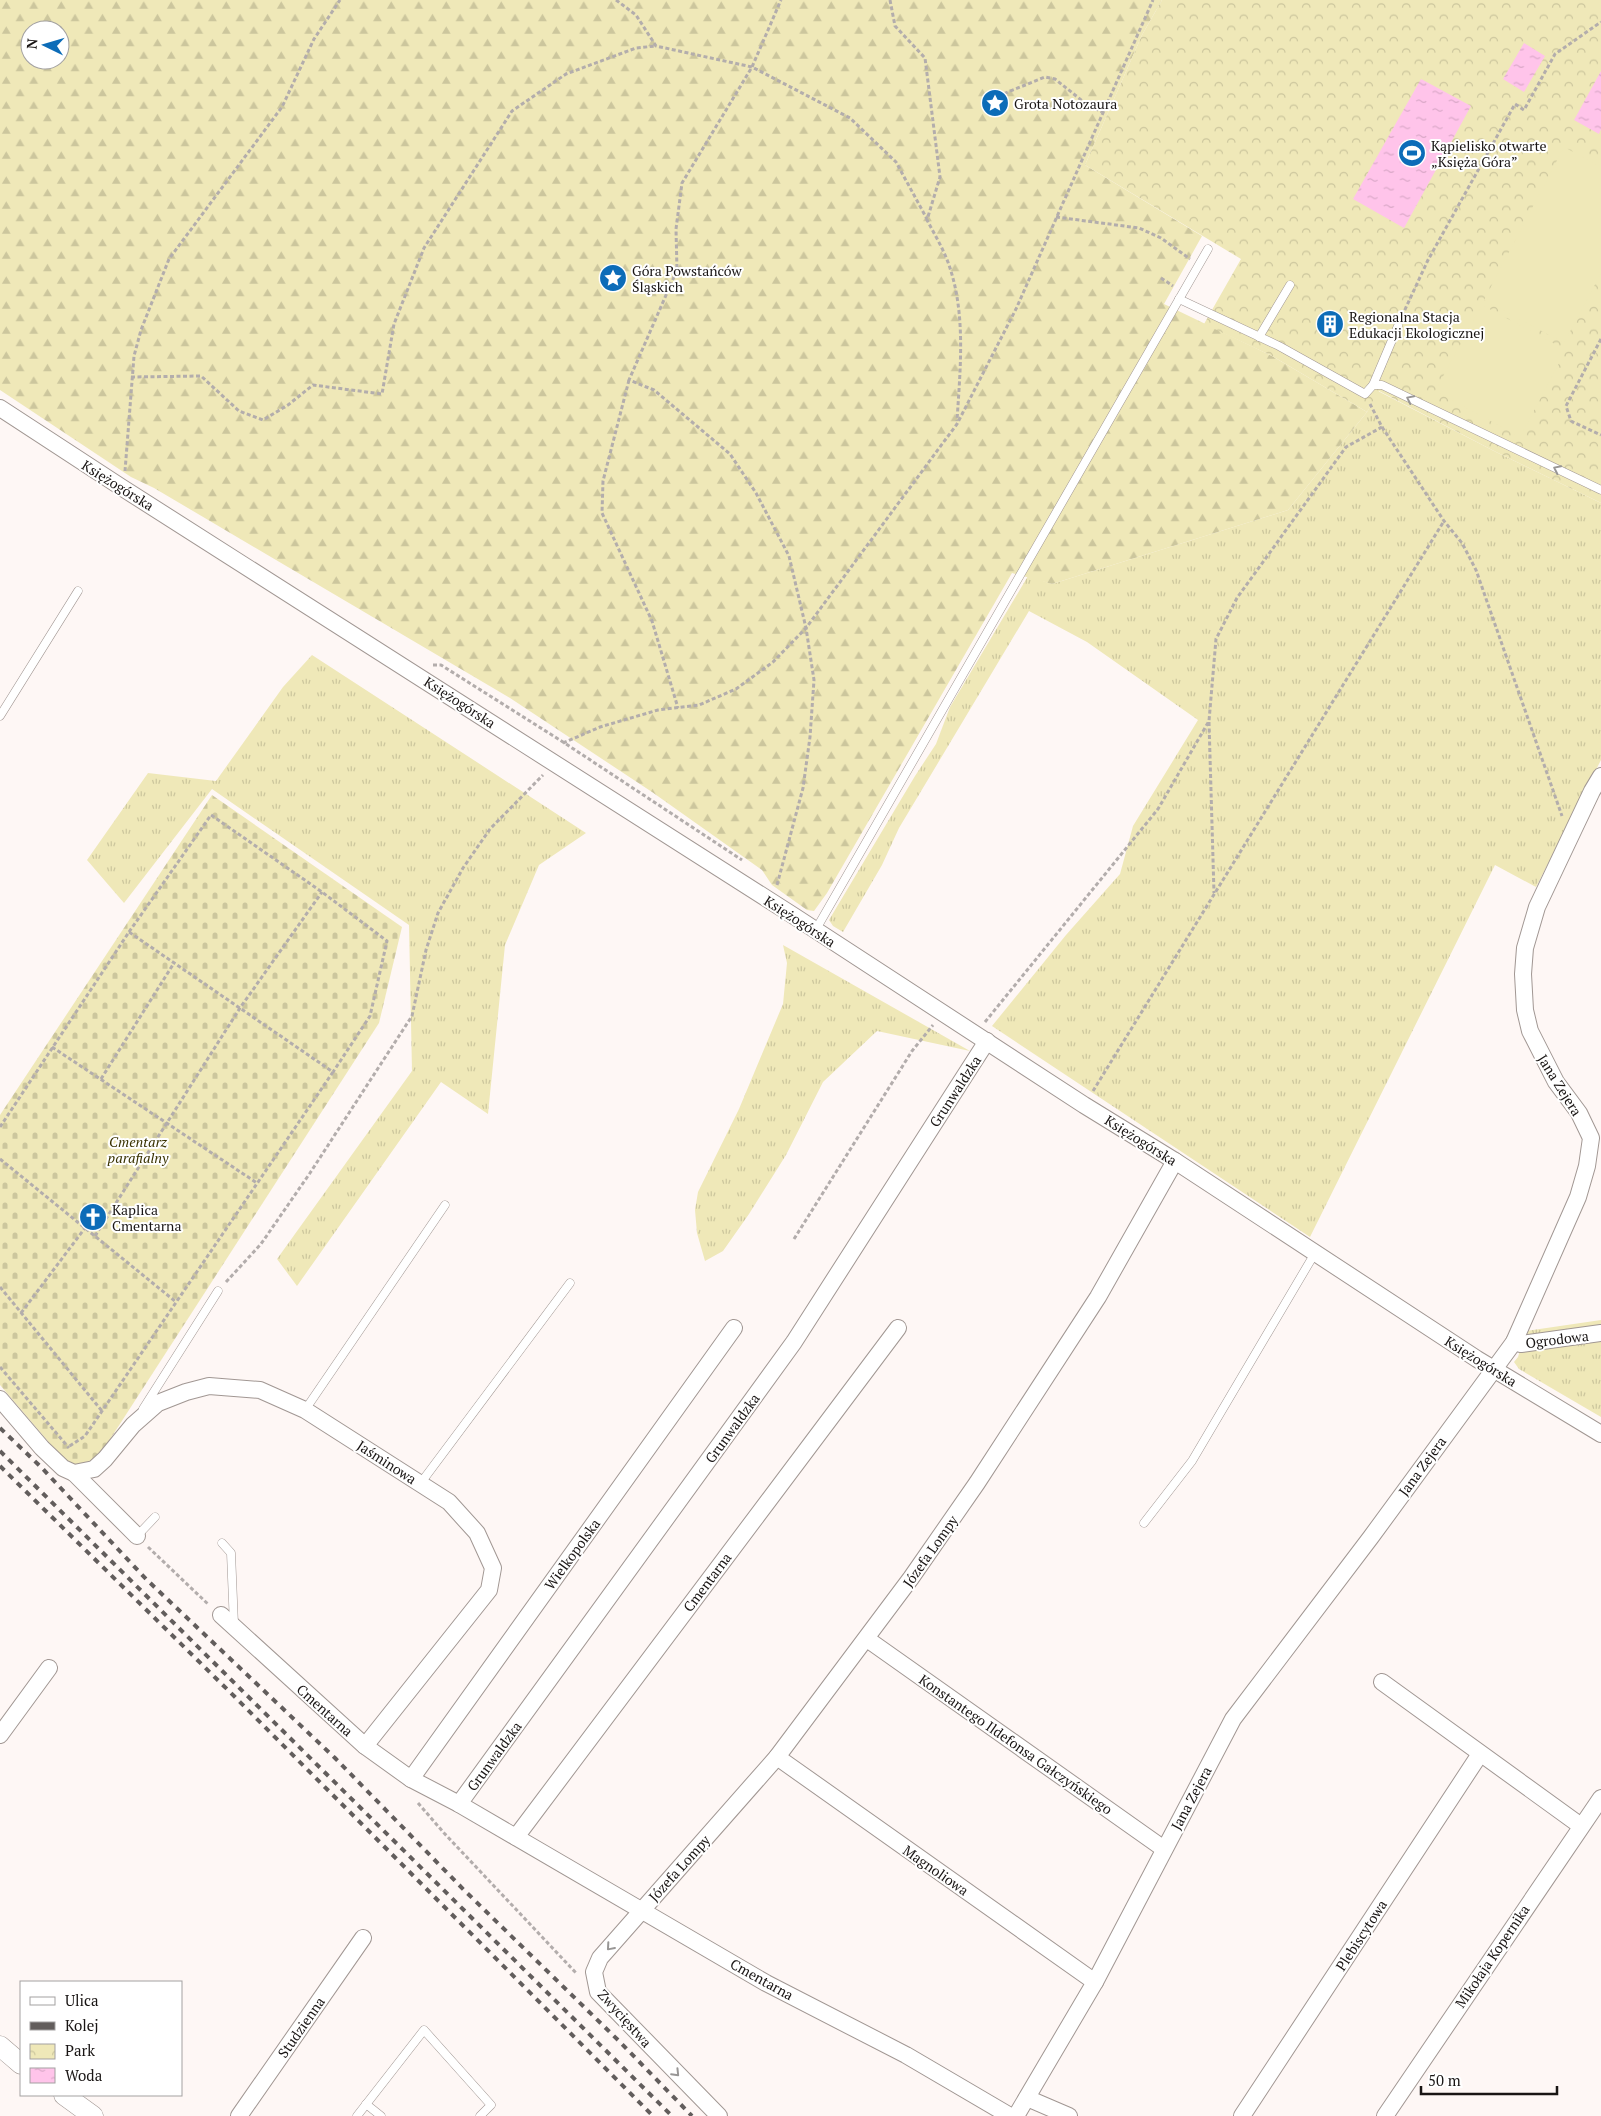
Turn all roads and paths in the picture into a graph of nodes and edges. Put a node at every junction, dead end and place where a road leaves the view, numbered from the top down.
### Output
1 (340, 0) edge
2 (616, 0) edge
3 (781, 0) edge
4 (890, 0) edge
5 (1153, 0) edge
6 (1601, 22) edge
7 (656, 46) junction
8 (752, 66) junction
9 (998, 96) dead end
10 (1102, 112) junction
11 (1056, 217) junction
12 (927, 220) junction
13 (1208, 249) dead end
14 (1198, 265) junction
15 (1161, 278) dead end
16 (1290, 285) dead end
17 (1176, 287) dead end
18 (1179, 299) junction
19 (1398, 326) joint
20 (1259, 337) junction
21 (1601, 339) edge
22 (131, 377) junction
23 (629, 380) junction
24 (1377, 385) junction
25 (1365, 394) junction
26 (0, 408) edge
27 (957, 424) junction
28 (1382, 427) junction
29 (1601, 435) edge
30 (124, 476) dead end
31 (1601, 490) edge
32 (1444, 521) junction
33 (78, 591) dead end
34 (806, 628) junction
35 (441, 665) dead end
36 (678, 708) junction
37 (0, 716) edge
38 (1209, 721) junction
39 (563, 742) junction
40 (554, 763) junction
41 (1601, 776) edge
42 (1570, 838) junction
43 (744, 862) dead end
44 (322, 892) junction
45 (1214, 894) junction
46 (770, 902) junction
47 (815, 931) junction
48 (129, 932) junction
49 (174, 963) junction
50 (240, 1008) junction
51 (943, 1013) junction
52 (982, 1038) junction
53 (52, 1048) junction
54 (333, 1072) junction
55 (101, 1080) junction
56 (1084, 1105) junction
57 (166, 1123) junction
58 (0, 1127) edge
59 (0, 1158) edge
60 (1175, 1161) junction
61 (257, 1183) junction
62 (445, 1205) dead end
63 (85, 1228) junction
64 (94, 1236) junction
65 (794, 1239) dead end
66 (1315, 1253) junction
67 (570, 1283) dead end
68 (0, 1288) edge
69 (218, 1291) joint
70 (176, 1302) junction
71 (21, 1313) junction
72 (734, 1328) dead end
73 (898, 1328) dead end
74 (1601, 1333) edge
75 (1514, 1342) junction
76 (0, 1367) edge
77 (1494, 1369) junction
78 (0, 1398) edge
79 (305, 1410) junction
80 (102, 1411) junction
81 (133, 1425) junction
82 (1601, 1434) edge
83 (68, 1470) junction
84 (420, 1484) junction
85 (155, 1517) dead end
86 (1144, 1524) dead end
87 (137, 1536) junction
88 (222, 1543) dead end
89 (221, 1615) joint
90 (234, 1627) junction
91 (867, 1639) junction
92 (49, 1668) dead end
93 (1382, 1682) dead end
94 (0, 1735) edge
95 (365, 1746) junction
96 (1480, 1754) junction
97 (777, 1757) junction
98 (411, 1779) junction
99 (1601, 1798) edge
100 (415, 1800) dead end
101 (460, 1804) junction
102 (1581, 1826) junction
103 (516, 1837) junction
104 (1164, 1849) junction
105 (641, 1910) junction
106 (363, 1938) dead end
107 (578, 1974) dead end
108 (1095, 1982) junction
109 (0, 2046) edge
110 (20, 2063) edge
111 (65, 2096) edge
112 (1027, 2098) junction
113 (366, 2104) junction
114 (93, 2116) edge
115 (238, 2116) edge
116 (357, 2116) edge
117 (381, 2116) edge
118 (480, 2116) edge
119 (719, 2116) edge
120 (1010, 2116) edge
121 (1016, 2116) edge
122 (1069, 2116) edge
123 (1242, 2116) edge
124 (1385, 2116) edge

1 - 22 path
2 - 7 path
3 - 8 path
4 - 12 path
5 - 10 path
6 - 19 path
7 - 8 path
7 - 22 path
8 - 12 path
8 - 23 path
9 - 10 path
10 - 11 path
11 - 14 path
11 - 27 path
12 - 27 path
13 - 14 lane
14 - 18 lane
15 - 17 path
16 - 20 lane
18 - 20 lane
18 - 47 lane
19 - 24 lane
20 - 25 lane
21 - 29 path
22 - 30 path
23 - 34 path
23 - 36 path
24 - 25 lane
31 -> 24 lane
25 - 28 path
26 - 40 street, Księżogórska
27 - 34 path
28 - 32 path
28 - 38 path
32 - 42 path
32 - 45 path
33 - 37 lane
34 - 36 path
34 - 46 path
35 - 39 path
36 - 39 path
38 - 45 path
38 - 52 path
39 - 40 path
39 - 43 path
40 - 46 street, Księżogórska
40 - 69 path
41 - 42 street, Jana Zejera
42 - 75 street, Jana Zejera
44 - 48 path
44 - 50 path
44 - 54 path
45 - 56 path
46 - 47 street, Księżogórska
47 - 51 street, Księżogórska
48 - 49 path
48 - 53 path
49 - 50 path
49 - 55 path
50 - 54 path
50 - 57 path
51 - 52 street, Księżogórska
51 - 65 path
52 - 56 street, Księżogórska
52 - 101 street, Grunwaldzka
53 - 55 path
53 - 58 path
54 - 61 path
55 - 57 path
56 - 60 street, Księżogórska
57 - 61 path
57 - 64 path
59 - 63 path
60 - 66 street, Księżogórska
60 - 91 street, Józefa Lompy
61 - 70 path
62 - 79 lane
63 - 64 path
63 - 71 path
64 - 70 path
66 - 77 street, Księżogórska
66 - 86 lane
67 - 84 lane
68 - 71 path
69 - 81 lane
70 - 80 path
71 - 80 path
72 - 98 street, Wielkopolska
73 - 103 street, Cmentarna
74 - 75 street, Ogrodowa
75 - 77 street, Jana Zejera
76 - 80 path
77 - 82 street, Księżogórska
77 - 104 street, Jana Zejera
78 - 83 street
79 - 81 street, Jaśminowa
79 - 84 street, Jaśminowa
81 - 83 street, Jaśminowa
83 - 87 street
84 - 95 street, Jaśminowa
85 - 87 lane
87 - 89 path
88 - 90 lane
89 - 90 street, Cmentarna
90 - 95 street, Cmentarna
91 - 97 street, Józefa Lompy
91 - 104 street, Konstantego Ildefonsa Gałczyńskiego
92 - 94 street
93 - 96 street
95 - 98 street, Cmentarna
96 - 102 street
96 - 123 street, Plebiscytowa
97 - 105 street, Józefa Lompy
97 - 108 street, Magnoliowa
98 - 101 street, Cmentarna
99 - 102 street, Mikołaja Kopernika
100 - 107 path
101 - 103 street, Cmentarna
102 - 124 street, Mikołaja Kopernika
103 - 105 street, Cmentarna
104 - 108 street, Jana Zejera
105 -> 119 street, Zwycięstwa
105 - 120 street, Cmentarna
106 - 115 street, Studzienna
108 - 112 street, Jana Zejera
109 - 110 street
111 - 114 street
112 - 121 street, Jana Zejera
112 - 122 street
113 - 116 lane
113 - 117 lane
113 - 118 lane

